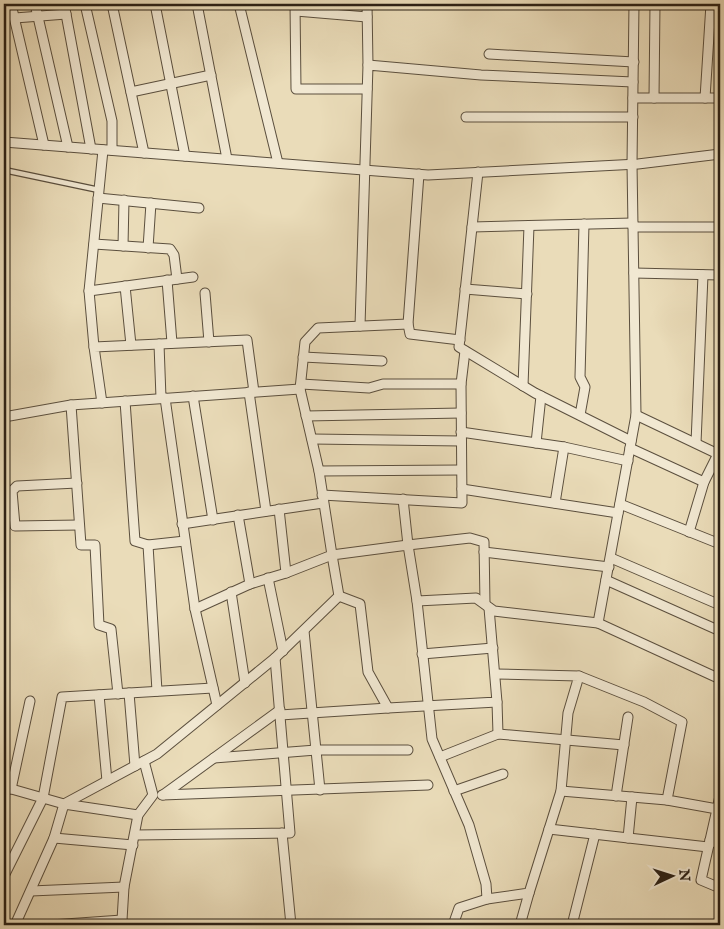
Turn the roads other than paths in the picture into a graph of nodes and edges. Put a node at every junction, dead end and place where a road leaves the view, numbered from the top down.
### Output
1 (11, 4) edge
2 (35, 4) edge
3 (64, 4) edge
4 (85, 4) edge
5 (112, 4) edge
6 (155, 4) edge
7 (197, 4) edge
8 (239, 4) edge
9 (367, 4) edge
10 (634, 4) edge
11 (655, 4) edge
12 (711, 4) edge
13 (296, 8) edge
14 (66, 14) junction
15 (38, 16) junction
16 (367, 17) junction
17 (15, 18) junction
18 (489, 54) dead end
19 (634, 62) junction
20 (368, 65) junction
21 (211, 75) junction
22 (633, 82) junction
23 (170, 83) junction
24 (367, 89) junction
25 (131, 92) junction
26 (633, 98) junction
27 (654, 98) junction
28 (705, 98) junction
29 (720, 98) edge
30 (466, 117) dead end
31 (633, 117) junction
32 (4, 142) edge
33 (44, 145) junction
34 (68, 147) junction
35 (91, 149) junction
36 (107, 150) junction
37 (144, 153) junction
38 (720, 154) edge
39 (185, 156) junction
40 (227, 159) junction
41 (278, 163) junction
42 (632, 164) junction
43 (4, 170) edge
44 (366, 170) junction
45 (478, 172) junction
46 (419, 174) junction
47 (98, 194) junction
48 (124, 200) junction
49 (151, 203) junction
50 (199, 208) dead end
51 (584, 224) junction
52 (633, 225) junction
53 (530, 226) junction
54 (472, 227) junction
55 (720, 227) edge
56 (94, 244) junction
57 (123, 246) junction
58 (148, 248) junction
59 (634, 272) junction
60 (703, 275) junction
61 (720, 275) edge
62 (193, 276) dead end
63 (176, 279) junction
64 (166, 280) junction
65 (125, 286) junction
66 (465, 289) junction
67 (89, 291) junction
68 (205, 293) dead end
69 (527, 294) junction
70 (408, 324) junction
71 (360, 326) junction
72 (460, 340) junction
73 (209, 342) junction
74 (172, 343) junction
75 (159, 344) junction
76 (131, 345) junction
77 (94, 347) junction
78 (465, 351) junction
79 (303, 357) junction
80 (382, 360) dead end
81 (461, 384) junction
82 (300, 386) junction
83 (523, 386) junction
84 (251, 392) junction
85 (194, 396) junction
86 (541, 396) junction
87 (163, 398) junction
88 (125, 401) junction
89 (102, 402) junction
90 (72, 405) junction
91 (461, 413) junction
92 (580, 415) junction
93 (636, 415) junction
94 (306, 416) junction
95 (4, 417) edge
96 (461, 437) junction
97 (312, 439) junction
98 (536, 443) junction
99 (696, 443) junction
100 (631, 444) junction
101 (564, 447) junction
102 (719, 454) edge
103 (628, 461) junction
104 (461, 470) junction
105 (319, 472) junction
106 (704, 482) junction
107 (76, 483) junction
108 (462, 489) junction
109 (323, 499) junction
110 (404, 499) junction
111 (555, 503) junction
112 (279, 509) junction
113 (619, 509) junction
114 (266, 511) junction
115 (238, 515) junction
116 (213, 520) junction
117 (182, 524) junction
118 (79, 525) junction
119 (689, 532) junction
120 (185, 541) junction
121 (720, 544) edge
122 (148, 545) junction
123 (408, 545) junction
124 (484, 552) junction
125 (332, 554) junction
126 (610, 563) junction
127 (286, 573) junction
128 (268, 578) junction
129 (606, 580) junction
130 (250, 584) junction
131 (231, 592) junction
132 (339, 596) junction
133 (417, 601) junction
134 (720, 605) edge
135 (487, 606) junction
136 (195, 609) junction
137 (598, 622) junction
138 (304, 631) junction
139 (720, 631) edge
140 (493, 648) junction
141 (422, 654) junction
142 (279, 655) junction
143 (496, 674) junction
144 (579, 676) junction
145 (720, 679) edge
146 (245, 683) junction
147 (213, 688) junction
148 (158, 691) junction
149 (129, 693) junction
150 (118, 694) junction
151 (99, 695) junction
152 (30, 701) dead end
153 (497, 702) junction
154 (217, 705) junction
155 (427, 706) junction
156 (388, 708) junction
157 (280, 712) junction
158 (313, 712) junction
159 (628, 717) dead end
160 (498, 734) junction
161 (566, 740) junction
162 (624, 745) junction
163 (316, 750) junction
164 (408, 750) dead end
165 (283, 753) junction
166 (440, 757) junction
167 (214, 758) junction
168 (144, 761) junction
169 (135, 766) junction
170 (503, 774) dead end
171 (107, 780) junction
172 (428, 785) dead end
173 (7, 790) edge
174 (320, 790) junction
175 (454, 791) junction
176 (561, 791) junction
177 (287, 792) junction
178 (157, 795) junction
179 (616, 796) junction
180 (720, 796) edge
181 (632, 797) junction
182 (43, 798) junction
183 (667, 800) junction
184 (64, 804) junction
185 (717, 809) junction
186 (138, 815) junction
187 (549, 829) junction
188 (282, 833) junction
189 (596, 834) junction
190 (135, 835) junction
191 (54, 838) junction
192 (628, 838) junction
193 (709, 844) junction
194 (133, 845) junction
195 (720, 845) edge
196 (4, 876) edge
197 (124, 887) junction
198 (720, 888) edge
199 (31, 891) junction
200 (530, 893) junction
201 (487, 899) junction
202 (121, 923) edge
203 (15, 925) edge
204 (51, 925) edge
205 (291, 925) edge
206 (452, 925) edge
207 (520, 925) edge
208 (572, 925) edge

1 - 17 street
2 - 15 street
3 - 14 street
4 - 36 street
5 - 25 street
6 - 23 street
7 - 21 street
8 - 41 street
9 - 16 street
10 - 19 street
11 - 27 street
12 - 28 street
13 - 16 street
13 - 24 street
14 - 15 street
14 - 35 street
15 - 17 street
15 - 34 street
16 - 20 street
17 - 33 street
18 - 19 street
19 - 22 street
20 - 22 street
20 - 24 street
21 - 23 street
21 - 40 street
22 - 26 street
23 - 25 street
23 - 39 street
24 - 44 street
25 - 37 street
26 - 27 street
26 - 31 street
27 - 28 street
28 - 29 street
30 - 31 street
31 - 42 street
32 - 33 street
33 - 34 street
34 - 35 street
35 - 36 street
36 - 37 street
36 - 47 street
37 - 39 street
38 - 42 street
39 - 40 street
40 - 41 street
41 - 44 street
42 - 45 street
42 - 52 street
43 - 47 lane
44 - 46 street
44 - 71 street
45 - 46 street
45 - 54 street
46 - 70 street
47 - 48 street
47 - 56 street
48 - 49 street
48 - 57 street
49 - 50 street
49 - 58 street
51 - 52 street
51 - 53 street
51 - 92 street
52 - 55 street
52 - 59 street
53 - 54 street
53 - 69 street
54 - 66 street
56 - 57 street
56 - 67 street
57 - 58 street
58 - 63 street
59 - 60 street
59 - 93 street
60 - 61 street
60 - 99 street
62 - 63 street
63 - 64 street
64 - 65 street
64 - 74 street
65 - 67 street
65 - 76 street
66 - 69 street
66 - 72 street
67 - 77 street
68 - 73 street
69 - 83 street
70 - 71 street
70 - 72 street
71 - 79 street
72 - 78 street
73 - 74 street
73 - 84 street
74 - 75 street
75 - 76 street
75 - 87 street
76 - 77 street
77 - 89 street
78 - 81 street
78 - 83 street
79 - 80 street
79 - 82 street
81 - 82 street
81 - 91 street
82 - 84 street
82 - 94 street
83 - 86 street
84 - 85 street
84 - 114 street
85 - 87 street
85 - 116 street
86 - 92 street
86 - 98 street
87 - 88 street
87 - 117 street
88 - 89 street
88 - 122 street
89 - 90 street
90 - 95 street
90 - 107 street
91 - 94 street
91 - 96 street
92 - 100 street
93 - 99 street
93 - 100 street
94 - 97 street
96 - 97 street
96 - 98 street
96 - 104 street
97 - 105 street
98 - 101 street
99 - 102 street
100 - 103 street
100 - 106 street
101 - 103 street
101 - 111 street
102 - 106 street
103 - 113 street
104 - 105 street
104 - 108 street
105 - 109 street
106 - 119 street
107 - 118 street
107 - 118 street
108 - 110 street
108 - 111 street
109 - 110 street
109 - 112 street
109 - 125 street
110 - 123 street
111 - 113 street
112 - 114 street
112 - 127 street
113 - 119 street
113 - 126 street
114 - 115 street
115 - 116 street
115 - 130 street
116 - 117 street
117 - 120 street
118 - 150 street
119 - 121 street
120 - 122 street
120 - 136 street
122 - 148 street
123 - 124 street
123 - 125 street
123 - 133 street
124 - 126 street
124 - 135 street
125 - 127 street
125 - 132 street
126 - 129 street
126 - 134 street
127 - 128 street
128 - 130 street
128 - 142 street
129 - 137 street
129 - 139 street
130 - 131 street
131 - 136 street
131 - 146 street
132 - 138 street
132 - 156 street
133 - 135 street
133 - 141 street
135 - 137 street
135 - 140 street
136 - 147 street
137 - 145 street
138 - 142 street
138 - 158 street
140 - 141 street
140 - 143 street
141 - 155 street
142 - 146 street
142 - 157 street
143 - 144 street
143 - 153 street
144 - 161 street
144 - 183 street
146 - 154 street
147 - 148 street
147 - 154 street
148 - 149 street
149 - 150 street
149 - 169 street
150 - 151 street
151 - 171 street
151 - 182 street
152 - 173 street
153 - 155 street
153 - 160 street
154 - 168 street
155 - 156 street
155 - 166 street
156 - 158 street
157 - 158 street
157 - 165 street
157 - 167 street
158 - 163 street
159 - 162 street
160 - 161 street
160 - 166 street
161 - 162 street
161 - 176 street
162 - 179 street
163 - 164 street
163 - 165 street
163 - 174 street
165 - 167 street
165 - 177 street
166 - 175 street
167 - 178 street
168 - 169 street
168 - 178 street
169 - 171 street
170 - 175 street
171 - 184 street
172 - 174 street
173 - 182 street
174 - 177 street
175 - 201 street
176 - 179 street
176 - 187 street
177 - 178 street
177 - 188 street
178 - 186 street
179 - 181 street
180 - 185 street
181 - 183 street
181 - 192 street
182 - 184 street
182 - 196 street
183 - 185 street
184 - 186 street
184 - 191 street
185 - 193 street
186 - 190 street
187 - 189 street
187 - 200 street
188 - 190 street
188 - 205 street
189 - 192 street
189 - 208 street
190 - 194 street
191 - 194 street
191 - 199 street
192 - 193 street
193 - 195 street
193 - 198 street
194 - 197 street
197 - 199 street
197 - 202 street
199 - 203 street
200 - 201 street
200 - 207 street
201 - 206 street
202 - 204 street

